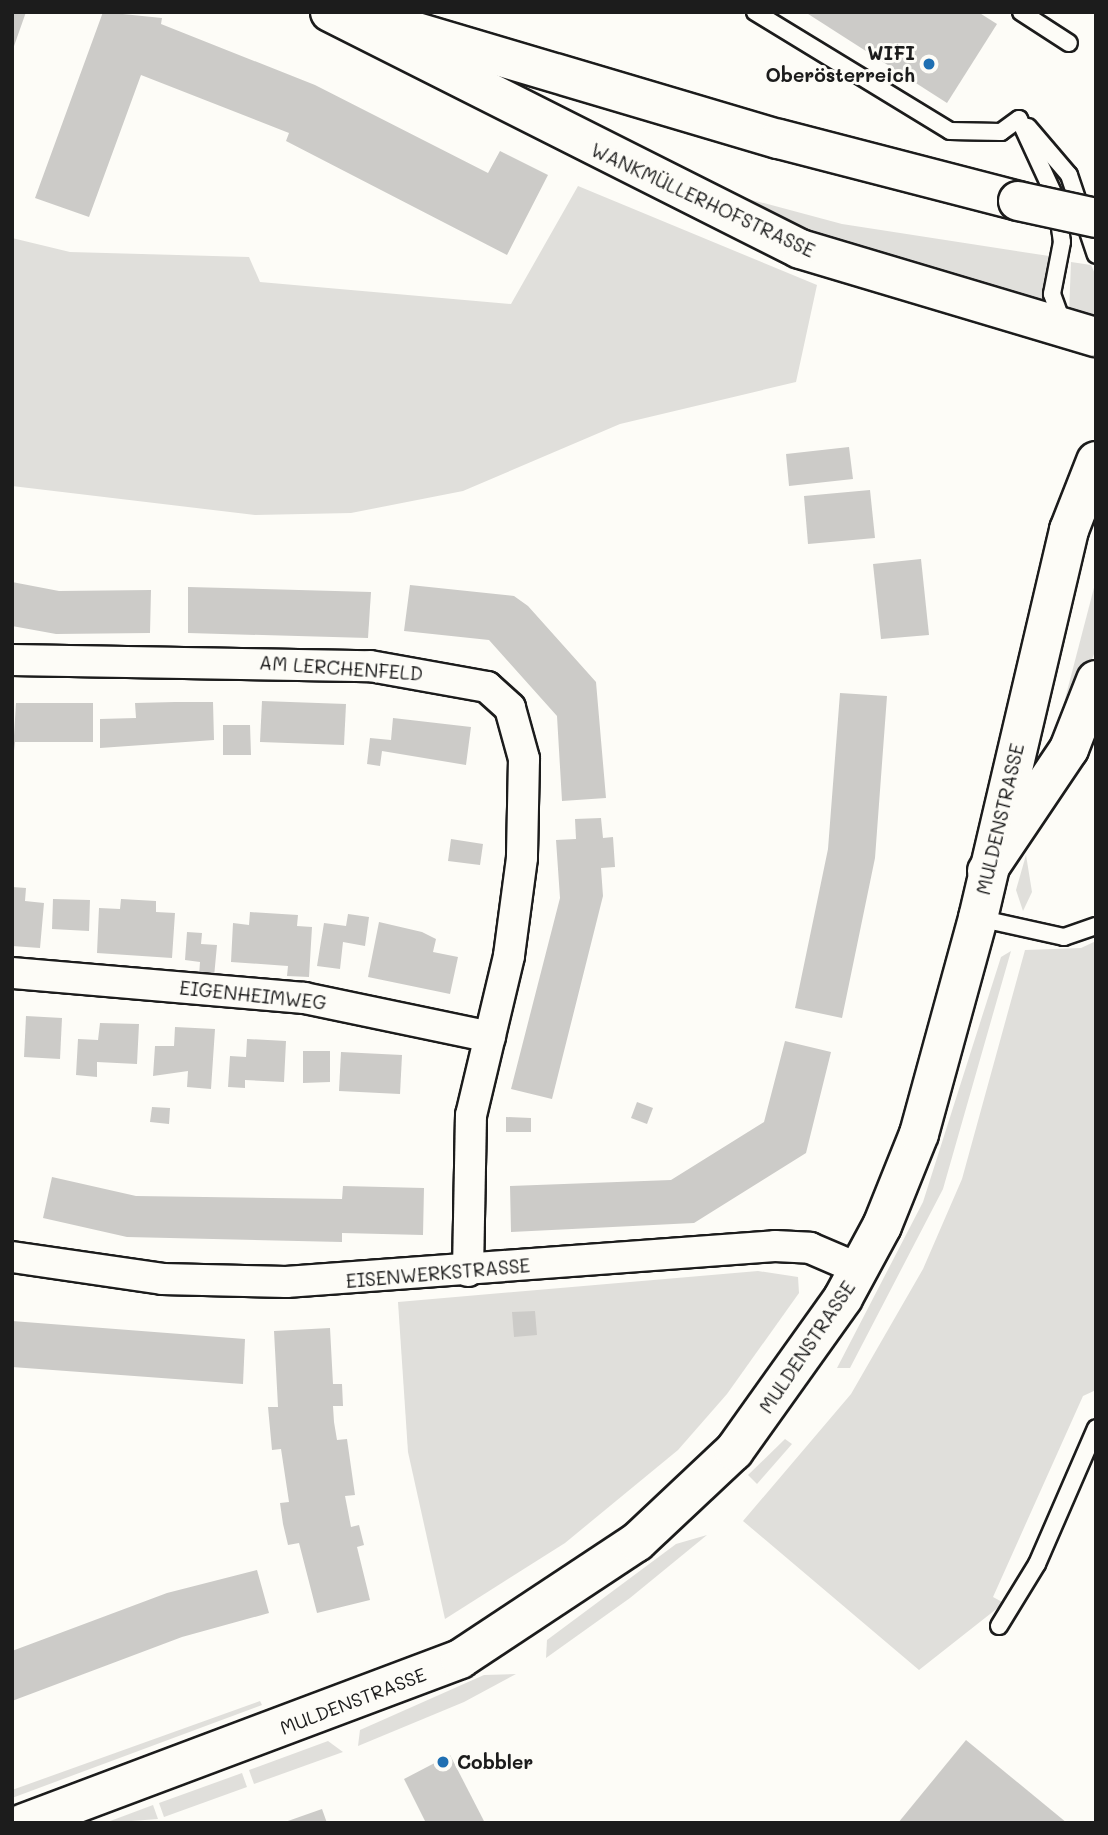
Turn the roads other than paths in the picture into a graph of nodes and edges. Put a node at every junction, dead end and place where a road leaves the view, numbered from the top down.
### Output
1 (330, 12) edge
2 (349, 12) edge
3 (755, 12) edge
4 (1021, 12) edge
5 (1069, 43) dead end
6 (1019, 119) junction
7 (1096, 218) edge
8 (1096, 255) edge
9 (1084, 334) edge
10 (1096, 461) edge
11 (12, 660) edge
12 (1096, 680) edge
13 (988, 871) junction
14 (978, 918) junction
15 (1096, 926) edge
16 (12, 973) edge
17 (490, 1037) junction
18 (12, 1257) edge
19 (859, 1269) junction
20 (468, 1271) junction
21 (1096, 1428) edge
22 (999, 1626) dead end
23 (24, 1823) edge

1 - 9 main road, WANKMÜLLERHOFSTRASSE
2 - 7 main road, bridge
3 - 6 lane
4 - 5 lane
6 - 8 lane
6 - 9 lane
10 - 13 main road, MULDENSTRASSE
11 - 17 street, AM LERCHENFELD
12 - 13 main road
13 - 14 main road, MULDENSTRASSE
14 - 15 lane
14 - 19 main road, MULDENSTRASSE
16 - 17 street, EIGENHEIMWEG
17 - 20 street, AM LERCHENFELD
18 - 20 street, EISENWERKSTRASSE
19 - 20 street, EISENWERKSTRASSE
19 - 23 main road, MULDENSTRASSE
21 - 22 lane

